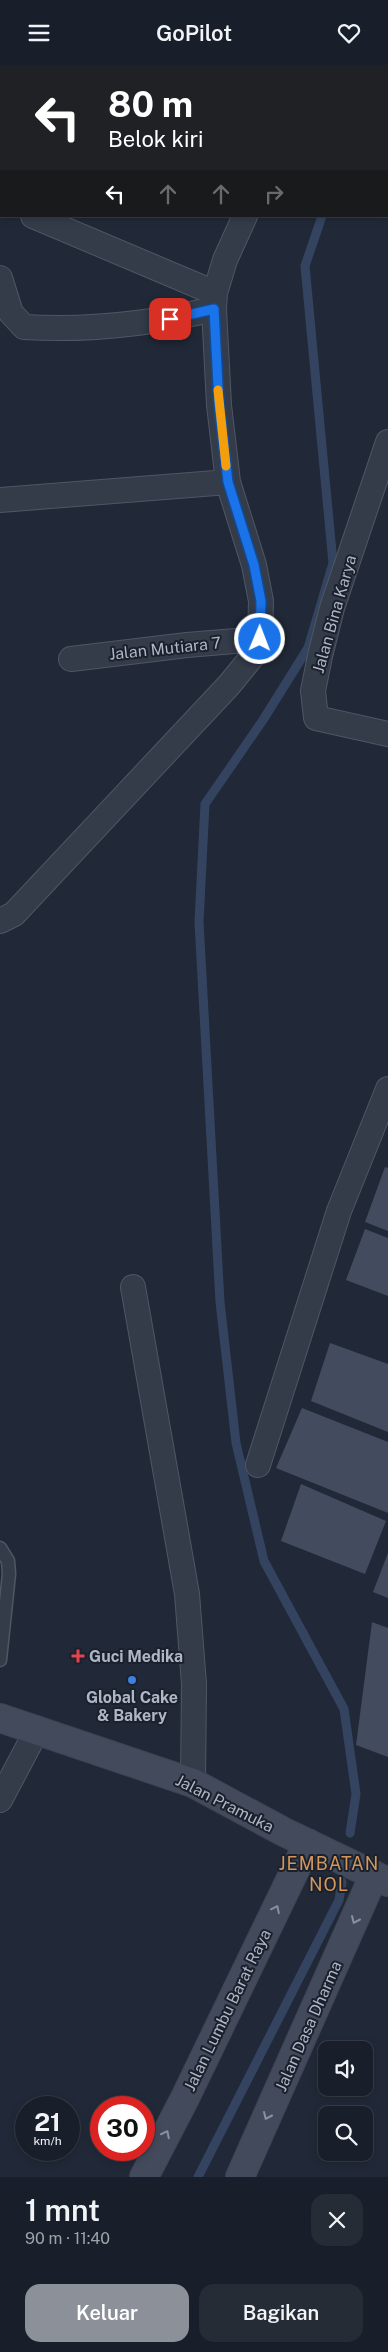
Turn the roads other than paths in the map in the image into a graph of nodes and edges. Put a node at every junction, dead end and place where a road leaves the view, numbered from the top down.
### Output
1 (35, 217) edge
2 (245, 217) edge
3 (0, 278) edge
4 (215, 301) junction
5 (388, 442) edge
6 (228, 482) junction
7 (0, 500) edge
8 (260, 639) junction
9 (71, 659) dead end
10 (388, 734) edge
11 (0, 921) edge
12 (388, 1089) edge
13 (133, 1287) dead end
14 (258, 1465) dead end
15 (0, 1548) edge
16 (2, 1634) edge
17 (0, 1660) edge
18 (0, 1717) edge
19 (37, 1730) junction
20 (193, 1783) junction
21 (0, 1800) edge
22 (316, 1847) junction
23 (375, 1875) edge
24 (144, 2177) edge
25 (240, 2177) edge

1 - 4 street
2 - 4 street
3 - 4 street
4 - 6 street
5 - 10 street, Jalan Bina Karya
6 - 7 street
6 - 8 street
8 - 9 street, Jalan Mutiara 7
8 - 11 street
12 - 14 street
13 - 20 street
15 - 16 lane
16 - 17 lane
18 - 19 street, Jalan Pramuka
19 - 20 street, Jalan Pramuka
19 - 21 street
20 - 22 street, Jalan Pramuka
22 - 23 street, Jalan Pramuka
24 -> 22 street, Jalan Lumbu Barat Raya
23 -> 25 street, Jalan Dasa Dharma

